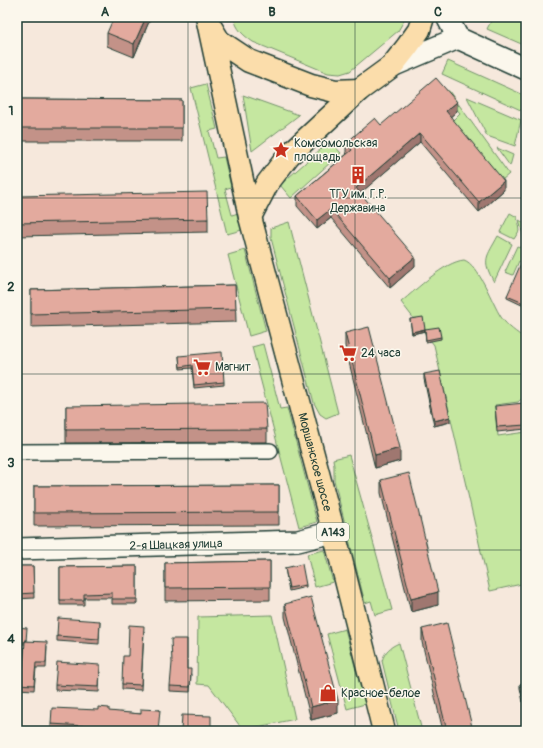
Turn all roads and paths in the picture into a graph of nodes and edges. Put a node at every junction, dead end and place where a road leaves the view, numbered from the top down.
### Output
1 (423, 17) edge
2 (447, 17) edge
3 (208, 20) edge
4 (458, 38) junction
5 (392, 66) junction
6 (526, 69) edge
7 (359, 90) junction
8 (250, 217) junction
9 (270, 451) dead end
10 (17, 452) edge
11 (334, 532) junction
12 (17, 549) edge
13 (384, 731) edge

1 - 5 main road
2 - 4 street
3 - 7 main road
3 - 8 main road, Моршанское шоссе
4 - 5 street
4 - 6 street
5 - 7 main road
7 - 8 main road
8 - 11 main road, Моршанское шоссе / А143
9 - 10 street
11 - 12 street, 2-я Шацкая улица
11 - 13 main road, Моршанское шоссе / А143

